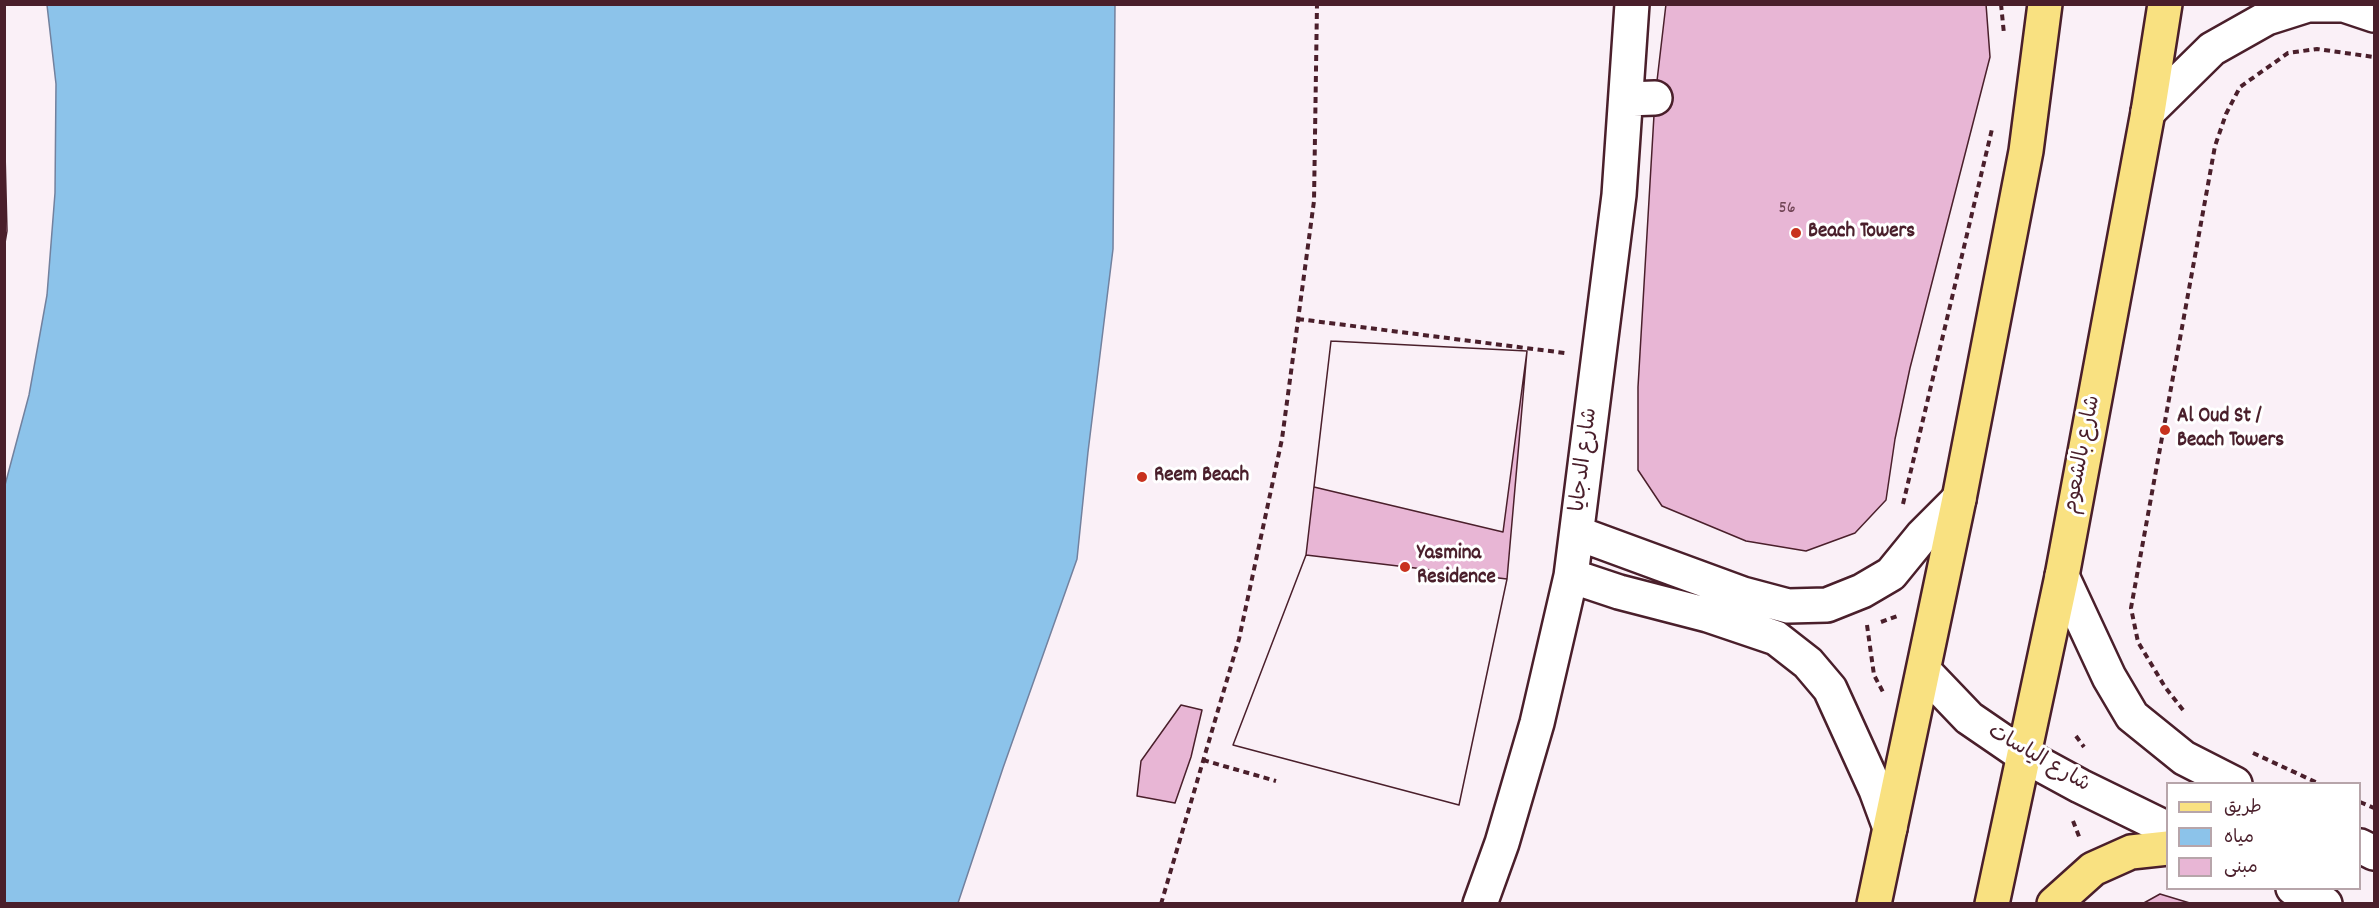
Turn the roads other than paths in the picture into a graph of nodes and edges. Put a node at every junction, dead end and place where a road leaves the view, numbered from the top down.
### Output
1 (1632, 4) edge
2 (2045, 4) edge
3 (2165, 4) edge
4 (2374, 15) edge
5 (2148, 112) junction
6 (1959, 499) junction
7 (1577, 533) junction
8 (1571, 576) junction
9 (2062, 576) junction
10 (1924, 671) junction
11 (2023, 755) junction
12 (2233, 782) edge
13 (1890, 828) junction
14 (2166, 828) edge
15 (2166, 848) edge
16 (2297, 890) edge
17 (1480, 903) edge
18 (1874, 903) edge
19 (1992, 903) edge
20 (2054, 903) edge
21 (2325, 903) edge

1 - 7 street, شارع الدجايا
2 - 6 main road
3 - 5 main road, شارع بالشعوم
4 - 5 street
5 - 9 main road, شارع بالشعوم
6 - 7 street
6 - 10 main road
7 - 8 street, شارع الدجايا
8 - 13 street
8 - 17 street, شارع الدجايا
9 - 11 main road, شارع بالشعوم
9 - 12 street
10 - 11 street, شارع الياسات
10 - 13 main road
11 - 14 street, شارع الياسات
11 - 19 main road, شارع بالشعوم
13 - 18 main road
15 - 20 main road
16 - 21 street

